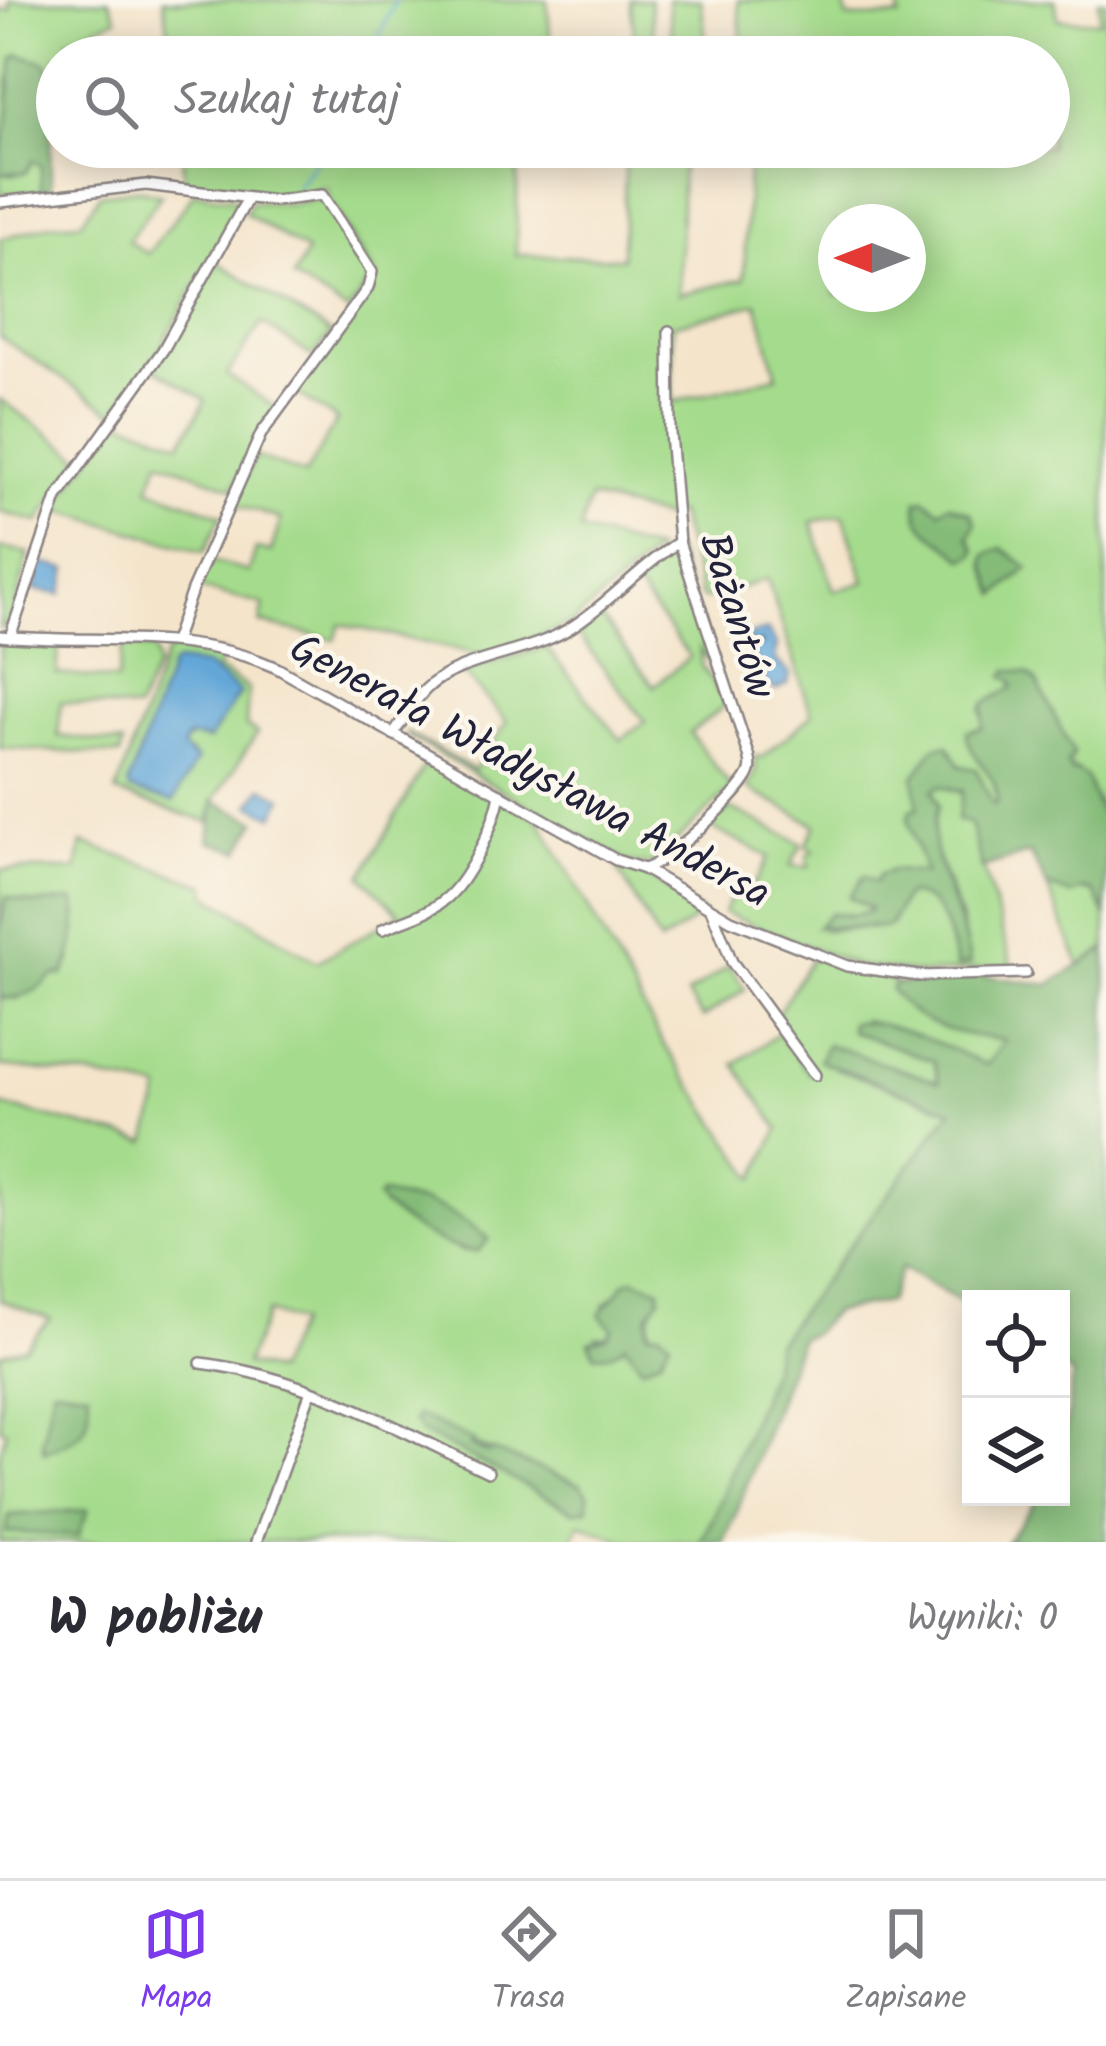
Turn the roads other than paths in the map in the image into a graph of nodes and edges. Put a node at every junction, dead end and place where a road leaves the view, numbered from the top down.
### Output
1 (248, 198) junction
2 (0, 202) edge
3 (669, 331) dead end
4 (679, 542) junction
5 (5, 636) edge
6 (174, 642) junction
7 (393, 734) junction
8 (500, 794) junction
9 (644, 869) junction
10 (712, 911) junction
11 (383, 929) dead end
12 (1026, 973) dead end
13 (815, 1075) dead end
14 (201, 1363) dead end
15 (311, 1391) junction
16 (488, 1472) dead end
17 (256, 1542) edge

1 - 2 street
1 - 5 street
1 - 6 street
3 - 4 street, Bażantów
4 - 7 street
4 - 9 street, Bażantów
5 - 6 street, Generała Władysława Andersa
6 - 7 street, Generała Władysława Andersa
7 - 8 street, Generała Władysława Andersa
8 - 9 street, Generała Władysława Andersa
8 - 11 street
9 - 10 street, Generała Władysława Andersa
10 - 12 street, Generała Władysława Andersa
10 - 13 street
14 - 15 street
15 - 16 street
15 - 17 street

